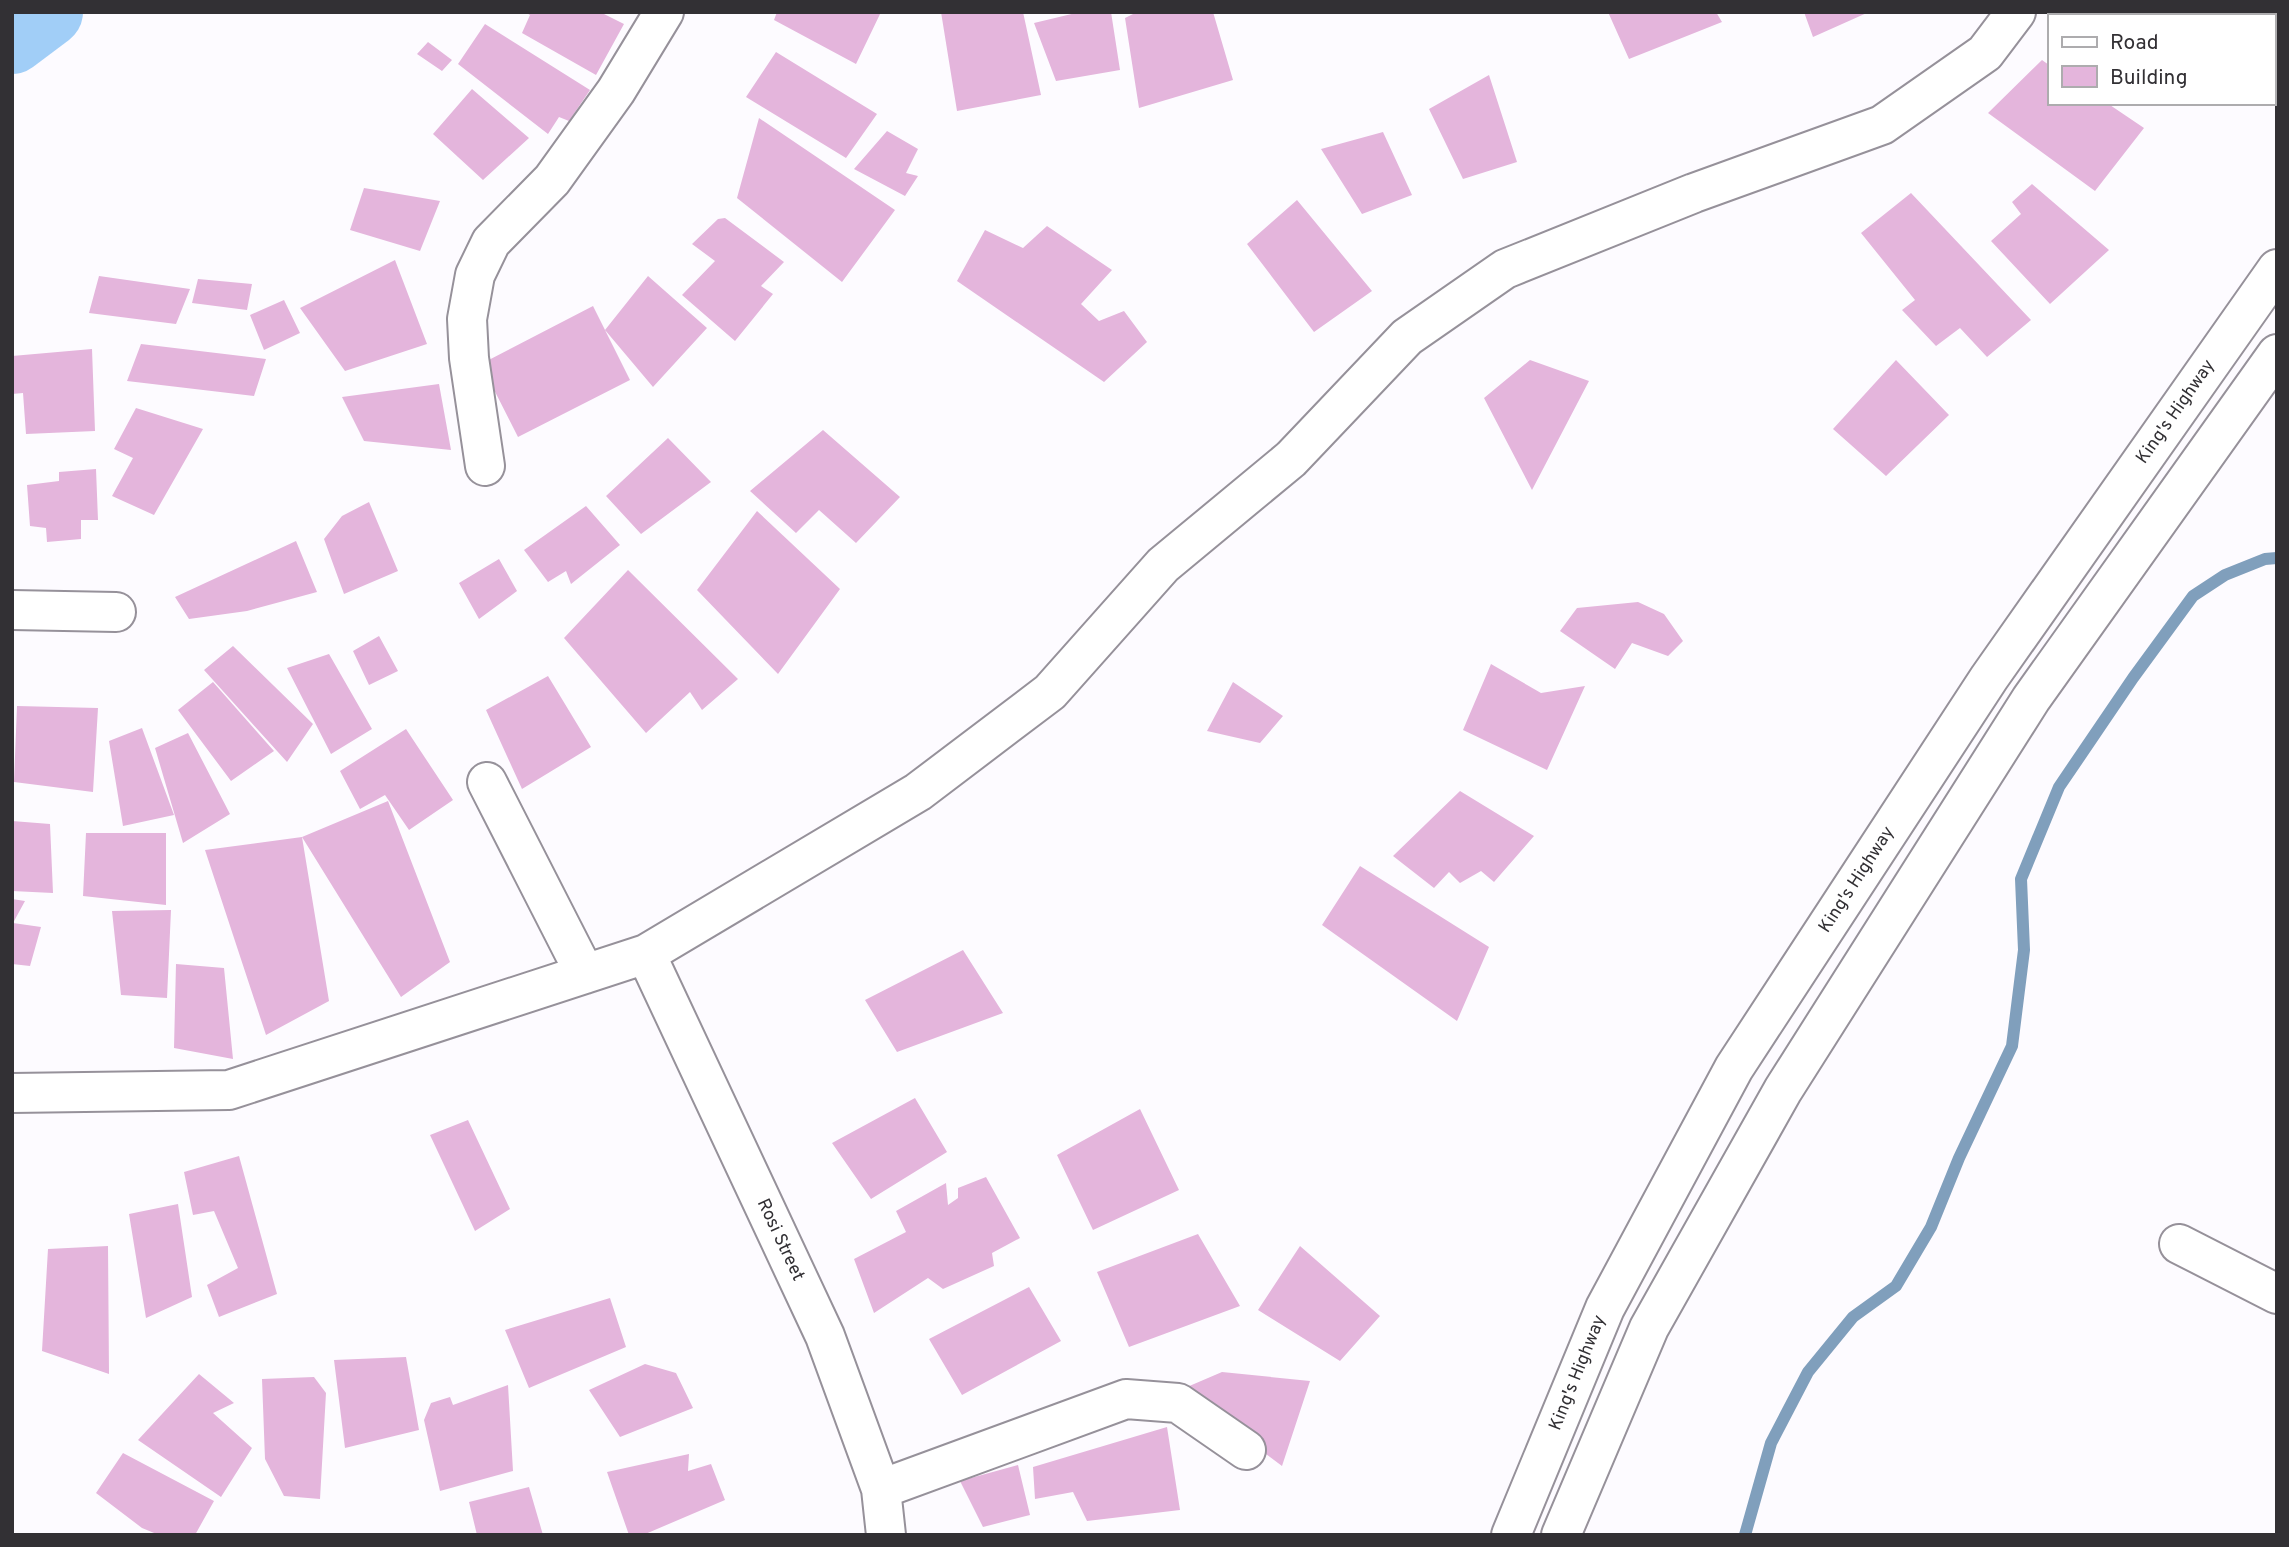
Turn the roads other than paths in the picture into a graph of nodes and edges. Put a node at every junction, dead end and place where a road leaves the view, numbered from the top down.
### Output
1 (664, 12) edge
2 (2016, 12) edge
3 (2277, 269) edge
4 (2277, 354) edge
5 (485, 466) dead end
6 (12, 610) edge
7 (116, 612) dead end
8 (487, 782) dead end
9 (646, 954) junction
10 (584, 974) junction
11 (12, 1093) edge
12 (2179, 1244) dead end
13 (2277, 1294) edge
14 (1246, 1450) dead end
15 (881, 1489) junction
16 (886, 1535) edge
17 (1511, 1535) edge
18 (1561, 1535) edge

1 - 5 main road
2 - 9 main road
3 - 17 main road, King's Highway
4 - 18 main road
6 - 7 main road
8 - 10 main road
9 - 10 main road
9 - 15 main road, Rosi Street
10 - 11 main road
12 - 13 main road
14 - 15 main road
15 - 16 main road, Rosi Street

